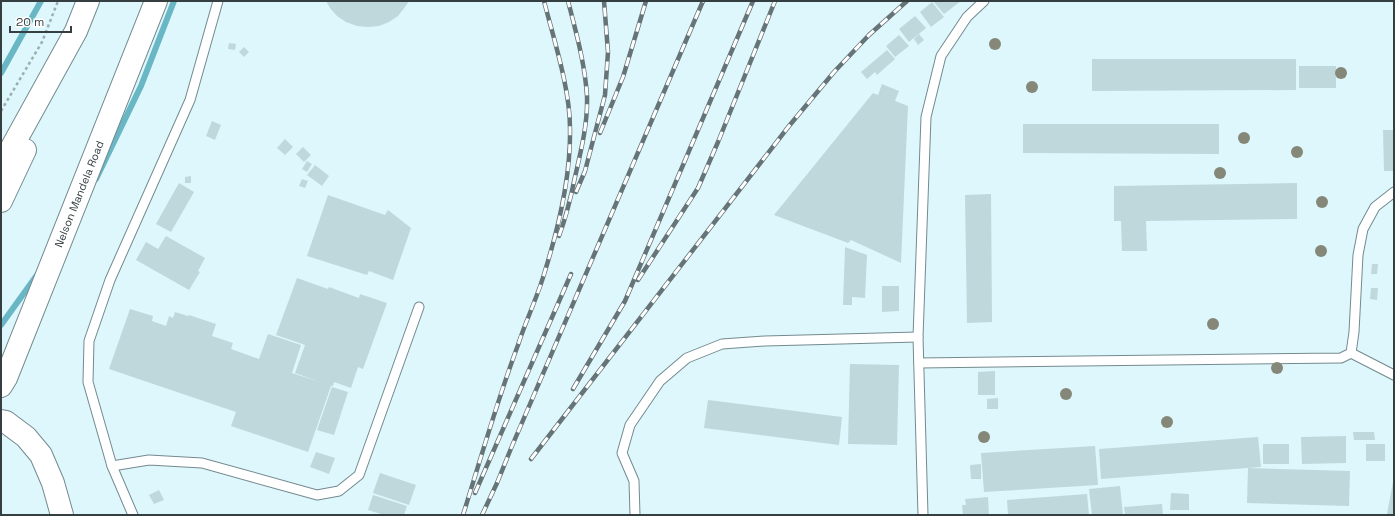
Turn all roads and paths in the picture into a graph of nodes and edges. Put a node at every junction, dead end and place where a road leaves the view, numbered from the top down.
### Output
1 (58, 1) edge
2 (88, 1) edge
3 (156, 1) edge
4 (218, 1) edge
5 (984, 1) edge
6 (76, 31) junction
7 (1, 111) edge
8 (1, 167) edge
9 (1394, 192) edge
10 (1, 201) edge
11 (419, 307) dead end
12 (918, 336) junction
13 (1352, 353) junction
14 (919, 363) junction
15 (1394, 375) edge
16 (3, 384) edge
17 (1, 421) edge
18 (112, 466) junction
19 (62, 515) edge
20 (133, 515) edge
21 (635, 515) edge
22 (923, 515) edge

1 - 7 path
2 - 6 main road
3 - 16 main road, Nelson Mandela Road
4 - 18 lane
5 - 12 lane
6 - 8 main road
6 - 10 main road
9 - 13 lane
11 - 18 lane
12 - 14 lane
12 - 21 lane
13 - 14 lane
13 - 15 lane
14 - 22 lane
17 - 19 main road
18 - 20 lane

